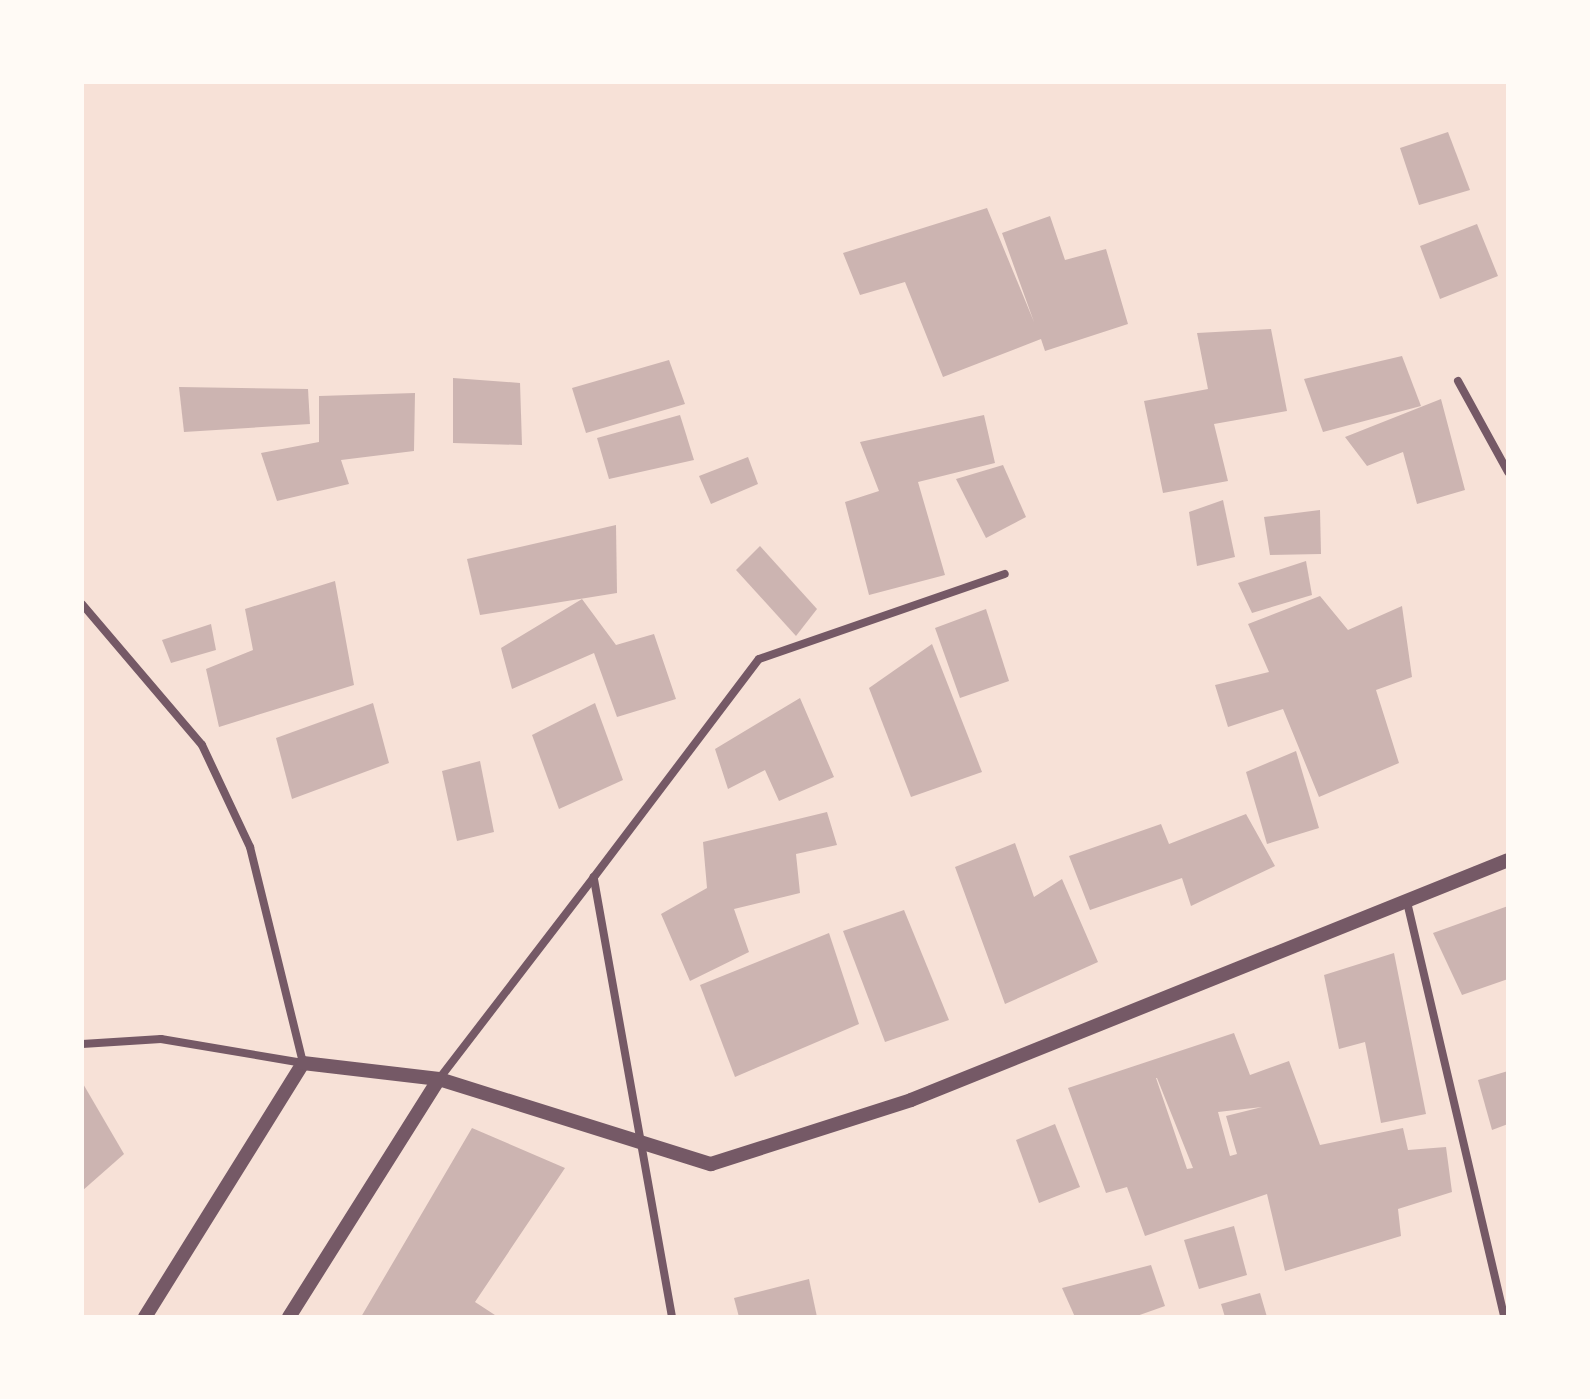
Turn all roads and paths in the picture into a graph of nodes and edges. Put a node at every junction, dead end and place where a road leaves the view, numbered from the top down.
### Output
1 (1458, 381) dead end
2 (1508, 472) edge
3 (1005, 574) dead end
4 (82, 604) edge
5 (1508, 860) edge
6 (594, 877) junction
7 (1407, 902) junction
8 (82, 1044) edge
9 (303, 1063) junction
10 (439, 1079) junction
11 (636, 1138) junction
12 (145, 1317) edge
13 (289, 1317) edge
14 (672, 1317) edge
15 (1504, 1317) edge

1 - 2 street
3 - 6 street
4 - 9 street
5 - 7 street
6 - 10 street
6 - 11 street
7 - 11 street
7 - 15 street
8 - 9 street
9 - 10 street
9 - 12 street
10 - 11 street
10 - 13 street
11 - 14 street

